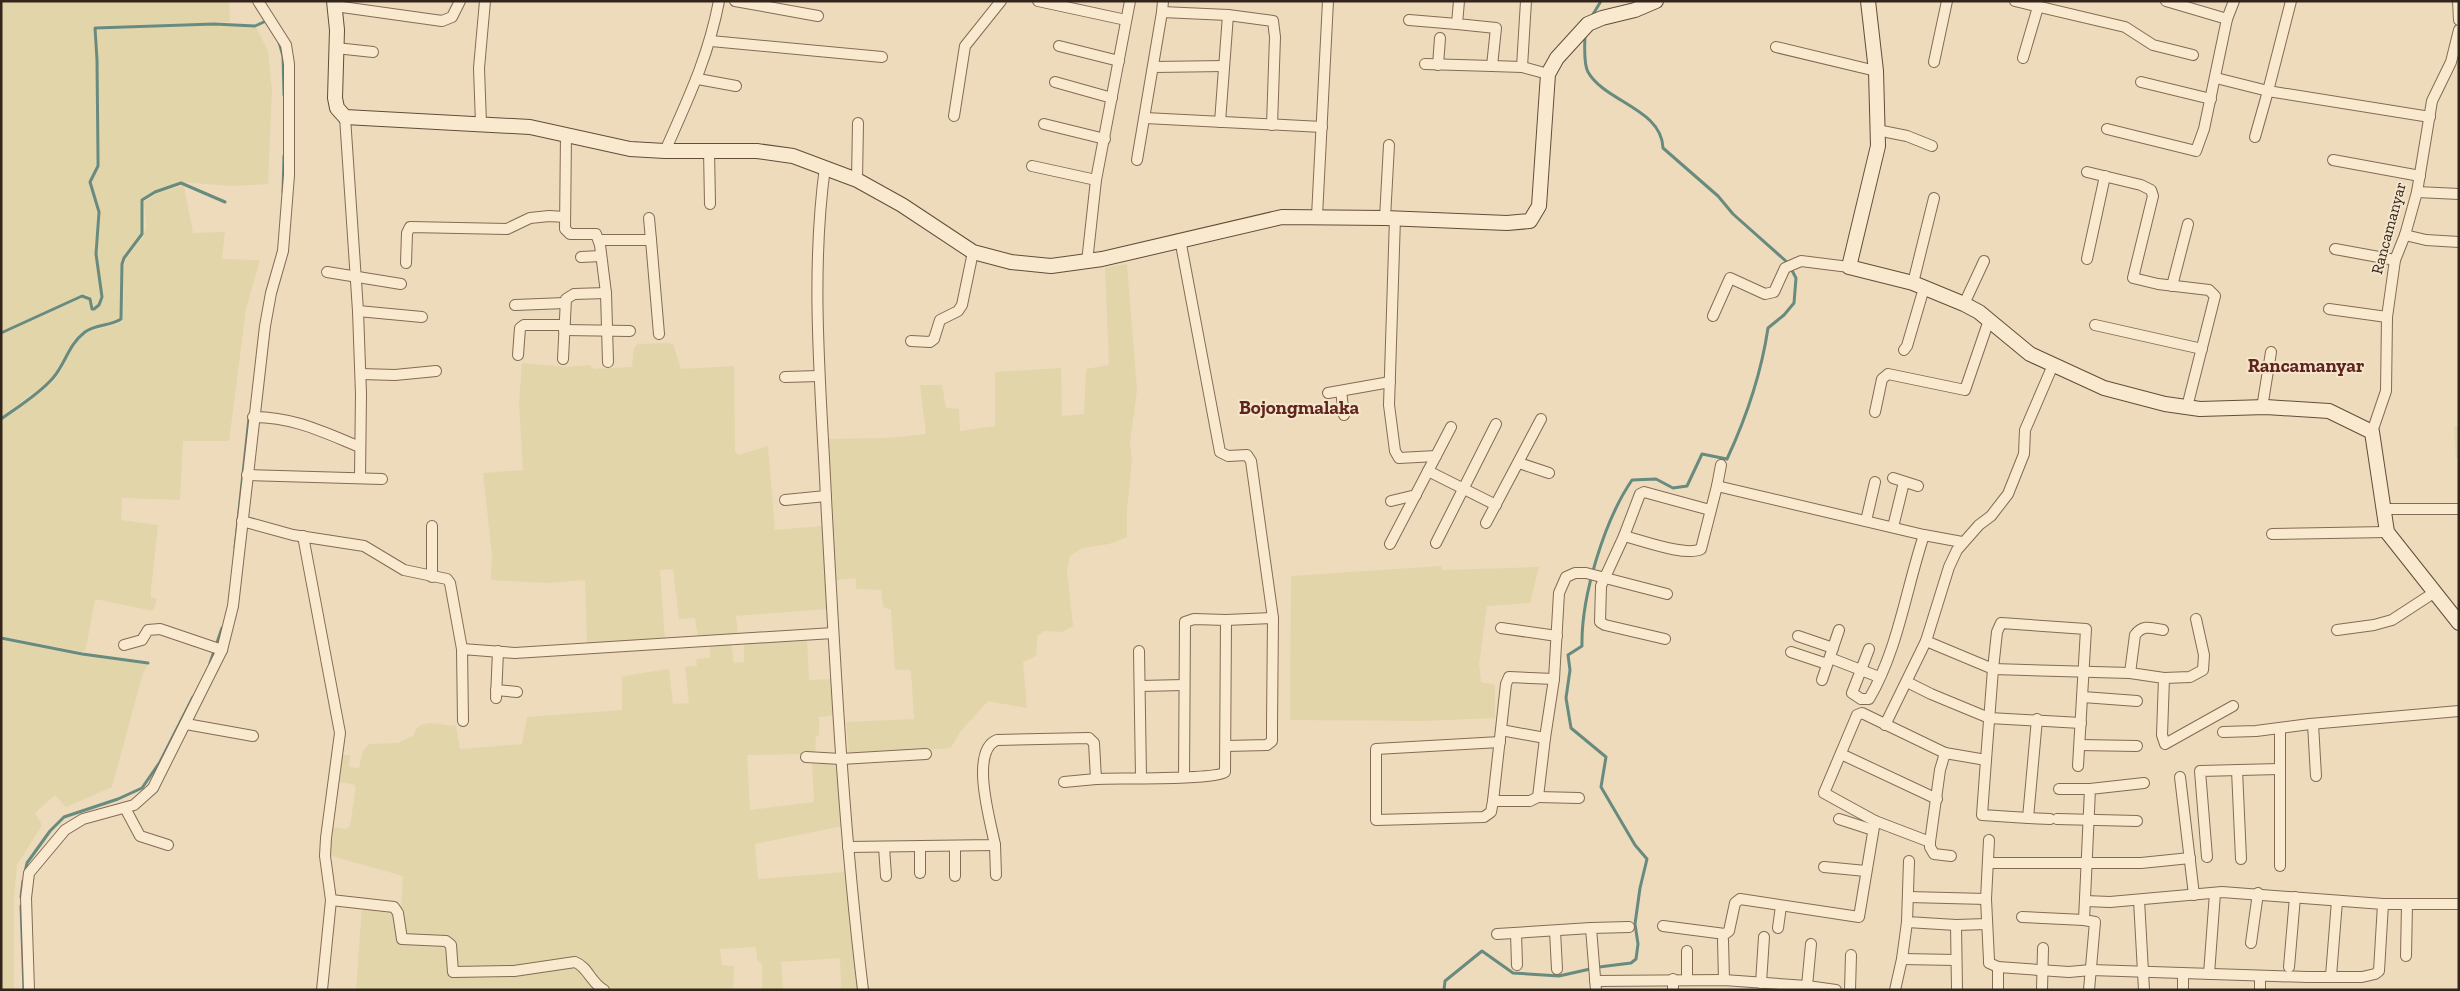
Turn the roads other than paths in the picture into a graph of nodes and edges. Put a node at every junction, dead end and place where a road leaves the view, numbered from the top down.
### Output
1 (258, 1) edge
2 (460, 1) edge
3 (485, 1) edge
4 (719, 1) edge
5 (735, 1) edge
6 (1001, 1) edge
7 (1038, 1) edge
8 (1130, 1) edge
9 (1163, 1) edge
10 (1328, 1) edge
11 (1459, 1) edge
12 (1526, 1) edge
13 (1656, 1) edge
14 (1868, 1) edge
15 (1947, 1) edge
16 (2016, 1) edge
17 (2234, 1) edge
18 (2292, 1) edge
19 (2458, 1) edge
20 (2172, 2) edge
21 (335, 4) edge
22 (2059, 6) edge
23 (2038, 7) junction
24 (1162, 12) junction
25 (1228, 15) junction
26 (818, 16) dead end
27 (2227, 19) junction
28 (1126, 20) junction
29 (1409, 20) dead end
30 (2459, 20) edge
31 (1456, 24) junction
32 (2459, 30) edge
33 (1440, 38) dead end
34 (711, 41) junction
35 (1059, 46) dead end
36 (1776, 47) dead end
37 (336, 48) junction
38 (373, 52) dead end
39 (2193, 55) dead end
40 (882, 57) dead end
41 (2023, 58) dead end
42 (1119, 61) junction
43 (1934, 62) dead end
44 (1426, 64) dead end
45 (1438, 65) junction
46 (1224, 66) junction
47 (1492, 66) junction
48 (1154, 67) junction
49 (1522, 67) junction
50 (1876, 71) junction
51 (1548, 74) junction
52 (2216, 78) junction
53 (698, 79) junction
54 (1055, 82) dead end
55 (2141, 82) dead end
56 (736, 86) dead end
57 (2268, 91) junction
58 (1112, 98) junction
59 (2211, 99) junction
60 (954, 116) dead end
61 (345, 117) junction
62 (2430, 117) junction
63 (1145, 118) junction
64 (1220, 122) junction
65 (858, 123) dead end
66 (481, 124) junction
67 (1044, 124) dead end
68 (1272, 125) junction
69 (1322, 127) junction
70 (2107, 129) dead end
71 (1877, 130) junction
72 (566, 134) junction
73 (2255, 137) dead end
74 (1105, 139) junction
75 (1390, 145) dead end
76 (1932, 146) dead end
77 (709, 150) junction
78 (665, 152) junction
79 (1137, 160) dead end
80 (2333, 160) dead end
81 (1032, 166) dead end
82 (825, 167) junction
83 (2087, 172) dead end
84 (2105, 176) junction
85 (2420, 176) junction
86 (857, 180) junction
87 (1096, 180) junction
88 (2417, 192) junction
89 (2459, 194) edge
90 (1934, 198) dead end
91 (710, 204) dead end
92 (1317, 216) junction
93 (565, 217) junction
94 (649, 218) dead end
95 (1390, 218) junction
96 (2188, 224) dead end
97 (2405, 235) junction
98 (1185, 238) junction
99 (599, 240) junction
100 (651, 240) junction
101 (2459, 242) edge
102 (2335, 249) dead end
103 (973, 252) junction
104 (601, 256) junction
105 (582, 257) dead end
106 (2087, 259) dead end
107 (2395, 260) junction
108 (1984, 261) dead end
109 (1087, 262) junction
110 (406, 263) dead end
111 (1849, 267) junction
112 (327, 272) dead end
113 (356, 275) junction
114 (401, 284) dead end
115 (1918, 286) junction
116 (2172, 286) junction
117 (606, 293) junction
118 (565, 303) junction
119 (1964, 304) junction
120 (515, 305) dead end
121 (2329, 309) dead end
122 (358, 311) junction
123 (1713, 316) dead end
124 (422, 317) dead end
125 (2387, 317) junction
126 (1989, 320) junction
127 (2095, 325) dead end
128 (564, 328) junction
129 (608, 329) junction
130 (630, 331) dead end
131 (659, 334) dead end
132 (911, 341) dead end
133 (2202, 349) junction
134 (1904, 350) dead end
135 (2271, 352) dead end
136 (518, 355) dead end
137 (563, 359) dead end
138 (608, 362) dead end
139 (2053, 365) junction
140 (436, 371) dead end
141 (361, 374) junction
142 (819, 376) junction
143 (785, 378) dead end
144 (1390, 382) junction
145 (1341, 391) junction
146 (1328, 393) dead end
147 (2187, 407) junction
148 (2262, 408) junction
149 (1875, 412) dead end
150 (1344, 415) dead end
151 (253, 417) junction
152 (1541, 419) dead end
153 (1496, 424) dead end
154 (1451, 427) dead end
155 (2372, 432) junction
156 (360, 447) junction
157 (1436, 456) junction
158 (1519, 463) junction
159 (1721, 465) dead end
160 (1428, 471) junction
161 (1549, 473) dead end
162 (247, 475) junction
163 (360, 477) junction
164 (1894, 478) dead end
165 (382, 479) dead end
166 (1876, 482) dead end
167 (1904, 482) junction
168 (1717, 486) junction
169 (1918, 486) dead end
170 (1464, 487) junction
171 (1416, 495) junction
172 (826, 496) junction
173 (785, 500) dead end
174 (1392, 501) dead end
175 (1496, 504) junction
176 (2382, 509) junction
177 (2459, 509) edge
178 (1710, 510) junction
179 (242, 521) junction
180 (1866, 521) junction
181 (1486, 523) dead end
182 (432, 526) dead end
183 (1893, 527) junction
184 (2387, 532) junction
185 (2272, 534) dead end
186 (1924, 535) junction
187 (303, 536) junction
188 (1624, 536) junction
189 (1962, 542) junction
190 (1436, 543) dead end
191 (1390, 544) dead end
192 (1602, 576) junction
193 (432, 577) junction
194 (2435, 592) junction
195 (1667, 594) dead end
196 (1273, 618) junction
197 (2196, 619) dead end
198 (1226, 620) junction
199 (2459, 623) edge
200 (1501, 628) dead end
201 (1839, 630) dead end
202 (2163, 630) dead end
203 (2337, 630) dead end
204 (833, 633) junction
205 (1557, 636) junction
206 (1798, 636) dead end
207 (1665, 639) dead end
208 (1926, 641) junction
209 (124, 646) dead end
210 (462, 649) junction
211 (1869, 649) dead end
212 (221, 650) junction
213 (498, 651) junction
214 (1139, 651) dead end
215 (1791, 652) dead end
216 (1830, 657) junction
217 (1993, 669) junction
218 (1861, 670) junction
219 (2085, 671) junction
220 (2130, 673) junction
221 (1879, 677) junction
222 (2164, 678) junction
223 (1554, 679) junction
224 (1822, 680) dead end
225 (1907, 682) junction
226 (1184, 685) junction
227 (1140, 686) junction
228 (517, 692) dead end
229 (2083, 697) junction
230 (2137, 701) dead end
231 (2233, 706) dead end
232 (2459, 711) edge
233 (1989, 718) junction
234 (2038, 719) junction
235 (463, 721) dead end
236 (2081, 723) junction
237 (186, 724) junction
238 (2313, 724) junction
239 (1885, 725) junction
240 (2280, 729) junction
241 (1501, 730) junction
242 (2223, 732) dead end
243 (253, 736) dead end
244 (1545, 738) junction
245 (1500, 742) junction
246 (2080, 745) junction
247 (1226, 746) junction
248 (2137, 746) dead end
249 (1944, 753) junction
250 (926, 754) dead end
251 (1841, 754) junction
252 (806, 757) dead end
253 (841, 759) junction
254 (1986, 760) junction
255 (2078, 766) dead end
256 (2279, 769) junction
257 (2237, 770) junction
258 (2316, 776) dead end
259 (1141, 777) junction
260 (1184, 777) junction
261 (2180, 777) dead end
262 (1096, 779) junction
263 (1064, 782) dead end
264 (2144, 783) dead end
265 (2060, 789) dead end
266 (2090, 790) junction
267 (1538, 797) junction
268 (1579, 798) dead end
269 (1937, 799) junction
270 (1493, 801) junction
271 (125, 808) junction
272 (2028, 818) junction
273 (1838, 819) dead end
274 (2087, 820) junction
275 (2137, 821) dead end
276 (1874, 825) junction
277 (1989, 840) dead end
278 (1930, 842) junction
279 (168, 845) dead end
280 (995, 845) junction
281 (920, 846) junction
282 (955, 846) junction
283 (848, 847) junction
284 (884, 847) junction
285 (1951, 856) dead end
286 (2207, 857) dead end
287 (2190, 858) junction
288 (2241, 859) dead end
289 (1909, 861) dead end
290 (2085, 862) junction
291 (1988, 863) junction
292 (2280, 866) dead end
293 (1824, 867) dead end
294 (1866, 871) junction
295 (920, 873) dead end
296 (996, 875) dead end
297 (886, 876) dead end
298 (955, 876) dead end
299 (2215, 893) junction
300 (2258, 893) junction
301 (2194, 895) junction
302 (1909, 897) junction
303 (2296, 897) junction
304 (1986, 899) junction
305 (331, 900) junction
306 (2139, 900) junction
307 (2085, 901) junction
308 (2337, 901) junction
309 (2384, 904) junction
310 (2407, 904) junction
311 (2459, 904) edge
312 (1781, 906) junction
313 (2022, 917) dead end
314 (2084, 920) junction
315 (1907, 922) junction
316 (1987, 924) junction
317 (1956, 925) junction
318 (1663, 926) dead end
319 (1629, 927) dead end
320 (1592, 928) junction
321 (1778, 928) dead end
322 (1555, 930) junction
323 (1516, 933) junction
324 (1497, 934) dead end
325 (1764, 936) dead end
326 (1724, 940) dead end
327 (2251, 943) dead end
328 (1811, 944) dead end
329 (2043, 948) dead end
330 (1687, 951) dead end
331 (1851, 955) dead end
332 (2406, 956) dead end
333 (1902, 958) junction
334 (1956, 960) junction
335 (1517, 965) dead end
336 (1998, 967) junction
337 (2289, 967) dead end
338 (1557, 969) dead end
339 (2043, 970) junction
340 (2091, 970) junction
341 (2143, 972) junction
342 (2183, 974) junction
343 (2208, 974) junction
344 (2260, 976) junction
345 (2331, 976) junction
346 (1687, 979) junction
347 (1724, 980) junction
348 (1761, 983) junction
349 (1673, 984) edge
350 (1596, 985) edge
351 (1634, 985) edge
352 (1806, 988) edge
353 (29, 990) edge
354 (322, 990) edge
355 (604, 990) edge
356 (863, 990) edge
357 (1836, 990) edge
358 (1850, 990) edge
359 (1895, 990) edge
360 (1958, 990) edge
361 (1998, 990) edge
362 (2042, 990) edge
363 (2089, 990) edge
364 (2144, 990) edge
365 (2183, 990) edge
366 (2260, 990) edge

1 - 151 street
2 - 21 street
3 - 66 street
4 - 34 street
5 - 26 street
6 - 60 street
7 - 28 street
8 - 28 street
9 - 24 street
10 - 69 street
11 - 31 street
12 - 49 street
13 - 51 street
14 - 50 street
15 - 43 street
16 - 23 street
17 - 27 street
18 - 57 street
19 - 30 street
20 - 27 street
21 - 37 street
22 - 23 street
22 - 39 street
23 - 41 street
24 - 25 street
24 - 48 street
25 - 46 street
25 - 68 street
27 - 52 street
28 - 42 street
29 - 31 street
31 - 47 street
32 - 62 street, Rancamanyar
33 - 45 street
34 - 40 street
34 - 53 street
35 - 42 street
36 - 50 street
37 - 38 street
37 - 61 street
42 - 58 street
44 - 45 street
45 - 47 street
46 - 48 street
46 - 64 street
47 - 49 street
48 - 63 street
49 - 51 street
50 - 71 street
51 - 95 street
52 - 57 street
52 - 59 street
53 - 56 street
53 - 78 street
54 - 58 street
55 - 59 street
57 - 62 street
57 - 73 street
58 - 74 street
59 - 70 street
61 - 66 street
61 - 113 street
62 - 85 street, Rancamanyar
63 - 64 street
63 - 79 street
64 - 68 street
65 - 86 street
66 - 72 street
67 - 74 street
68 - 69 street
69 - 92 street
71 - 76 street
71 - 111 street
72 - 78 street
72 - 93 street
74 - 87 street
75 - 95 street
77 - 78 street
77 - 82 street
77 - 91 street
80 - 85 street
81 - 87 street
82 - 86 street
82 - 142 street
83 - 84 street
84 - 106 street
84 - 116 street
85 - 88 street, Rancamanyar
86 - 103 street
87 - 109 street
88 - 89 street
88 - 97 street, Rancamanyar
90 - 115 street
92 - 95 street
92 - 98 street
93 - 99 street
93 - 110 street
94 - 100 street
95 - 144 street
96 - 116 street
97 - 101 street
97 - 107 street, Rancamanyar
98 - 109 street
98 - 196 street
99 - 100 street
99 - 104 street
100 - 131 street
102 - 107 street
103 - 109 street
103 - 132 street
104 - 105 street
104 - 117 street
107 - 125 street, Rancamanyar
108 - 119 street
111 - 115 street
111 - 123 street
112 - 113 street
113 - 114 street
113 - 122 street
115 - 119 street
115 - 134 street
116 - 133 street
117 - 118 street
117 - 129 street
118 - 120 street
118 - 128 street
119 - 126 street
121 - 125 street
122 - 124 street
122 - 141 street
125 - 155 street, Rancamanyar
126 - 139 street
126 - 149 street
127 - 133 street
128 - 129 street
128 - 136 street
128 - 137 street
129 - 130 street
129 - 138 street
133 - 147 street
135 - 148 street
139 - 147 street
139 - 189 street
140 - 141 street
141 - 156 street
142 - 143 street
142 - 172 street
144 - 145 street
144 - 157 street
145 - 146 street
145 - 150 street
147 - 148 street
148 - 155 street
151 - 156 street
151 - 162 street
152 - 158 street
153 - 170 street
154 - 157 street
155 - 176 street
156 - 163 street
157 - 160 street
158 - 161 street
158 - 175 street
159 - 168 street
160 - 170 street
160 - 171 street
162 - 163 street
162 - 179 street
163 - 165 street
164 - 167 street
166 - 180 street
167 - 169 street
167 - 183 street
168 - 178 street
168 - 180 street
170 - 175 street
170 - 190 street
171 - 174 street
171 - 191 street
172 - 173 street
172 - 204 street
175 - 181 street
176 - 177 street
176 - 184 street
178 - 188 street
178 - 188 street
179 - 187 street
179 - 212 street
180 - 183 street
182 - 193 street
183 - 186 street
184 - 185 street
184 - 194 street
186 - 189 street
186 - 221 street
187 - 193 street
187 - 305 street
188 - 192 street
189 - 208 street
192 - 195 street
192 - 205 street
192 - 207 street
193 - 210 street
194 - 199 street
194 - 203 street
196 - 198 street
196 - 247 street
197 - 222 street
198 - 226 street
198 - 247 street
200 - 205 street
201 - 216 street
202 - 220 street
204 - 213 street
204 - 253 street
205 - 223 street
206 - 216 street
208 - 217 street
208 - 225 street
209 - 212 street
210 - 213 street
210 - 235 street
211 - 218 street
212 - 237 street
213 - 228 street
214 - 227 street
215 - 216 street
216 - 218 street
216 - 224 street
217 - 219 street
217 - 219 street
217 - 233 street
218 - 221 street
218 - 221 street
219 - 220 street
219 - 229 street
220 - 222 street
222 - 231 street
223 - 241 street
223 - 244 street
225 - 233 street
225 - 239 street
226 - 227 street
226 - 260 street
227 - 259 street
229 - 230 street
229 - 236 street
232 - 238 street
233 - 234 street
233 - 254 street
234 - 236 street
234 - 272 street
236 - 246 street
237 - 243 street
237 - 271 street
238 - 240 street
238 - 258 street
239 - 249 street
239 - 251 street
240 - 242 street
240 - 256 street
241 - 244 street
241 - 245 street
244 - 267 street
245 - 270 street
245 - 270 street
246 - 248 street
246 - 255 street
247 - 260 street
249 - 254 street
249 - 269 street
250 - 253 street
251 - 269 street
251 - 276 street
252 - 253 street
253 - 283 street
254 - 272 street
256 - 257 street
256 - 292 street
257 - 286 street
257 - 288 street
259 - 260 street
259 - 262 street
261 - 287 street
262 - 263 street
262 - 280 street
264 - 266 street
265 - 266 street
266 - 274 street
267 - 268 street
267 - 270 street
269 - 278 street
271 - 279 street
271 - 353 street
272 - 274 street
273 - 276 street
274 - 275 street
274 - 290 street
276 - 278 street
276 - 294 street
277 - 291 street
278 - 285 street
280 - 282 street
280 - 296 street
281 - 282 street
281 - 284 street
281 - 295 street
282 - 298 street
283 - 284 street
283 - 356 street
284 - 297 street
287 - 290 street
287 - 301 street
289 - 302 street
290 - 291 street
290 - 307 street
291 - 304 street
293 - 294 street
294 - 312 street
299 - 300 street
299 - 301 street
299 - 343 street
300 - 303 street
300 - 327 street
301 - 306 street
302 - 304 street
302 - 315 street
303 - 308 street
303 - 337 street
304 - 316 street
305 - 354 street
305 - 355 street
306 - 307 street
306 - 341 street
307 - 314 street
308 - 309 street
308 - 345 street
309 - 310 street
309 - 345 street
310 - 311 street
310 - 332 street
312 - 318 street
312 - 321 street
313 - 314 street
314 - 340 street
315 - 317 street
315 - 333 street
316 - 317 street
316 - 336 street
317 - 334 street
319 - 320 street
320 - 322 street
320 - 350 street
322 - 323 street
322 - 338 street
323 - 324 street
323 - 335 street
325 - 348 street
326 - 347 street
328 - 352 street
329 - 339 street
330 - 346 street
331 - 358 street
333 - 334 street
333 - 359 street
334 - 360 street
336 - 339 street
336 - 361 street
339 - 340 street
339 - 362 street
340 - 341 street
340 - 363 street
341 - 342 street
341 - 364 street
342 - 343 street
342 - 365 street
343 - 344 street
344 - 345 street
344 - 366 street
346 - 347 street
346 - 349 street
347 - 348 street
348 - 352 street
349 - 351 street
350 - 351 street
352 - 357 street

